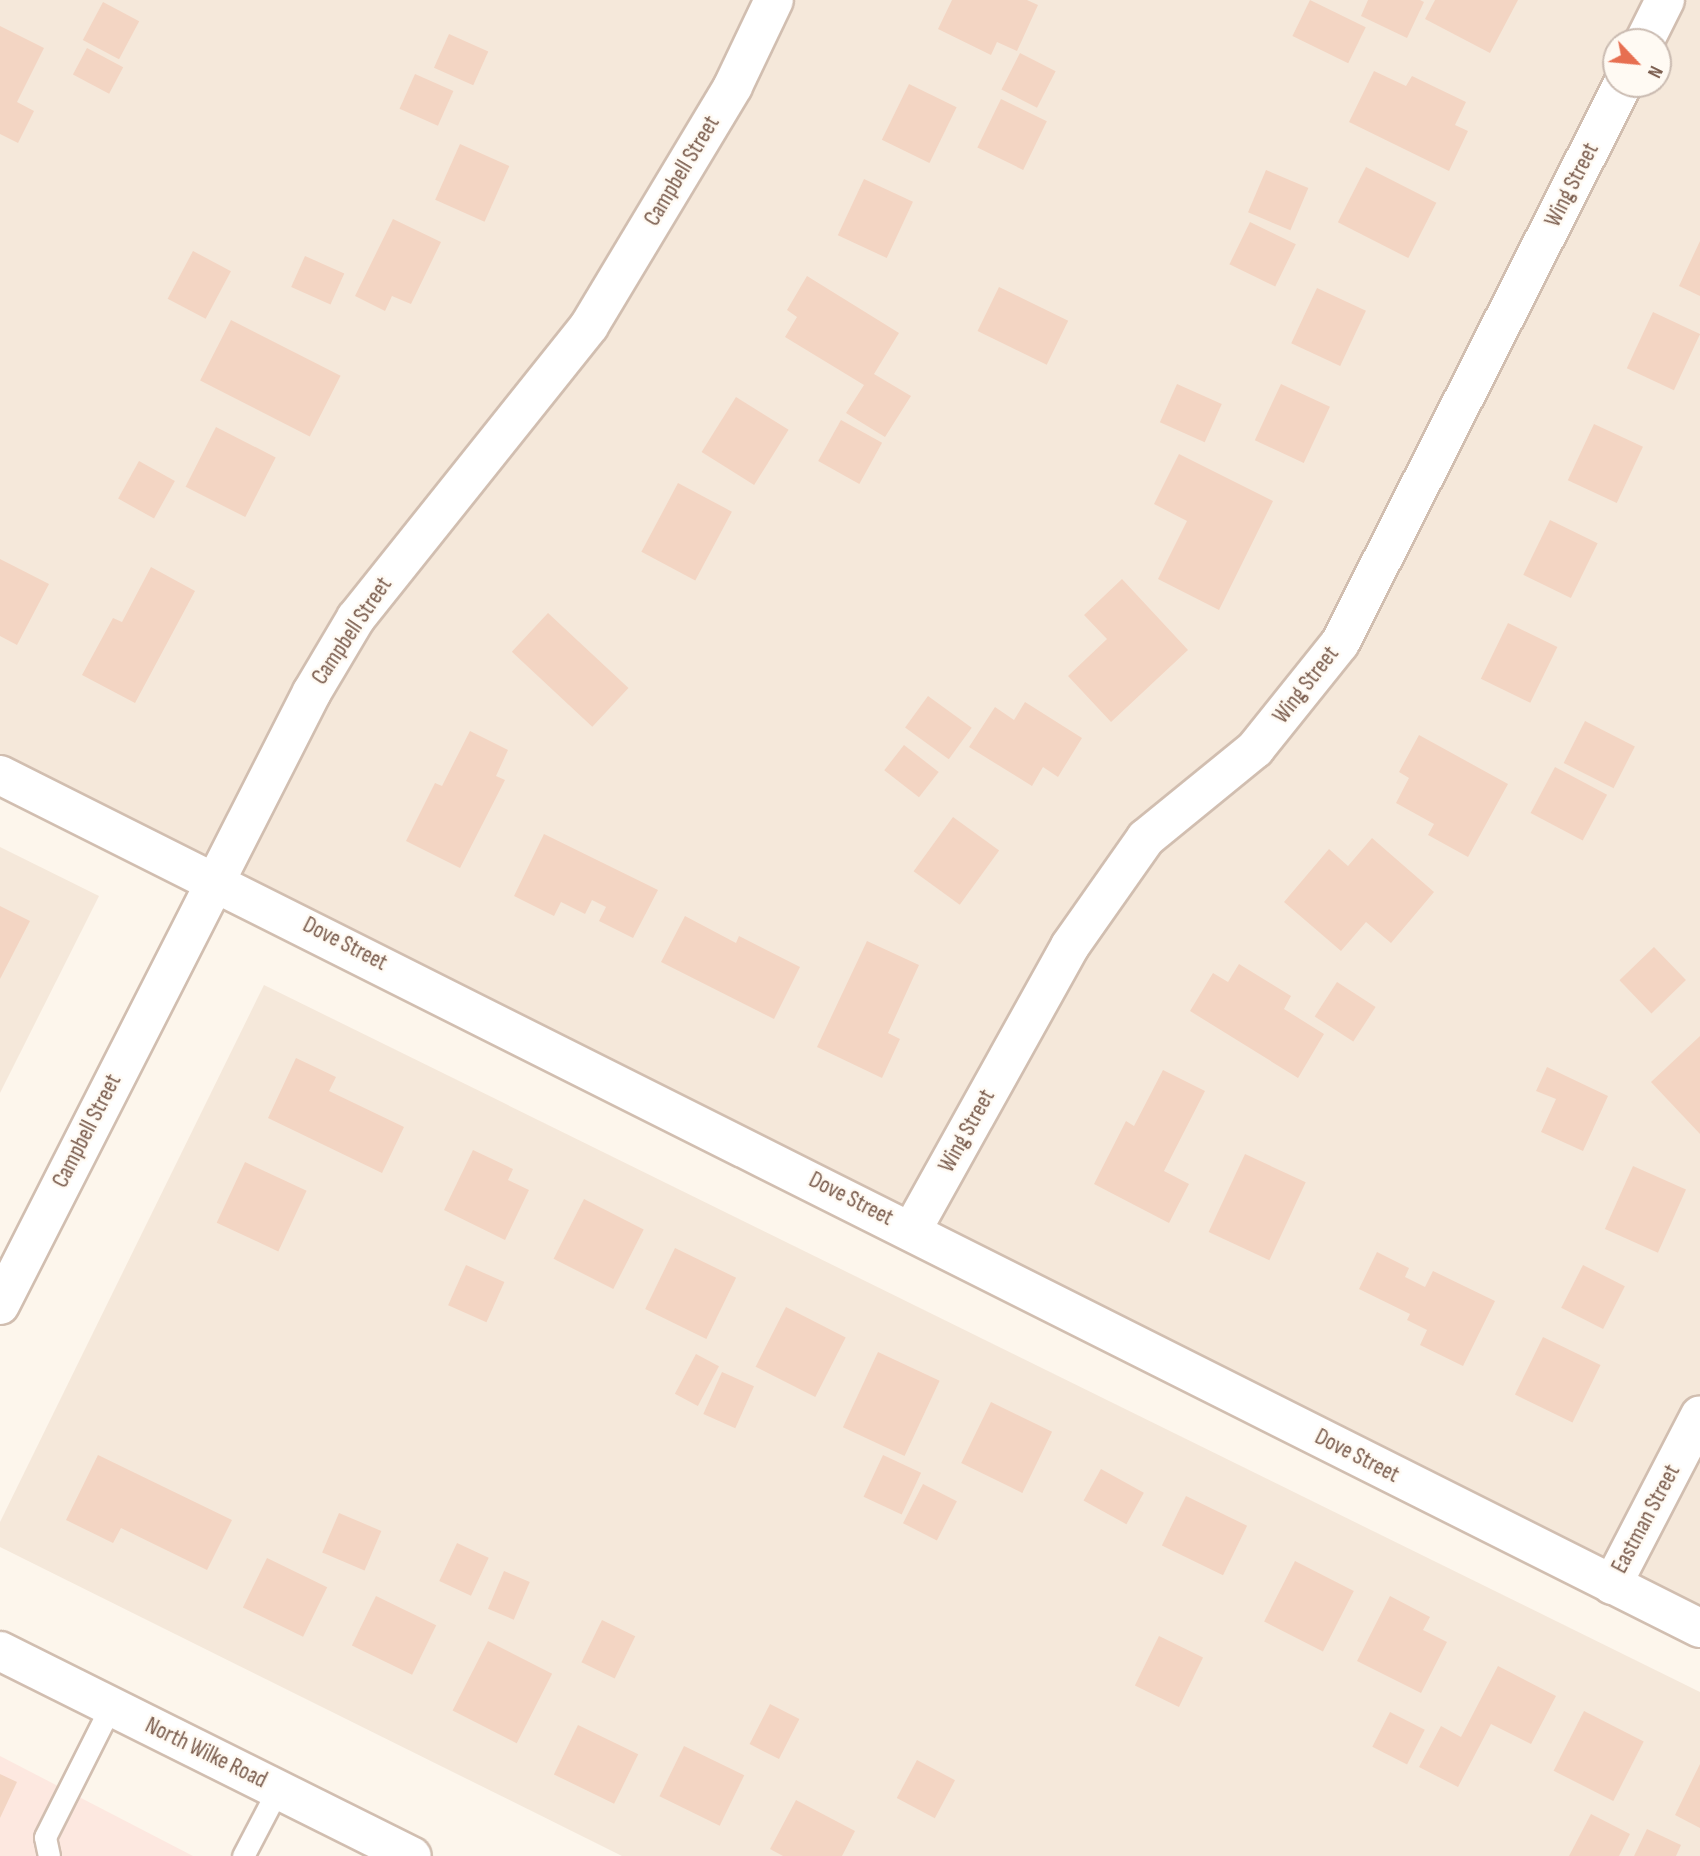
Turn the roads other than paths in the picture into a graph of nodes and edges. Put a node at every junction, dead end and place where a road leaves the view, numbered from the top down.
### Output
1 (774, 0) edge
2 (1665, 0) edge
3 (1651, 28) edge
4 (1616, 98) edge
5 (0, 775) edge
6 (213, 878) junction
7 (912, 1230) junction
8 (0, 1305) edge
9 (1700, 1415) edge
10 (1612, 1585) junction
11 (1700, 1628) edge
12 (0, 1651) edge
13 (111, 1706) junction
14 (278, 1789) junction
15 (49, 1856) edge
16 (243, 1856) edge
17 (412, 1856) edge

1 - 6 street, Campbell Street
2 - 3 street
4 - 7 street, Wing Street
5 - 6 street, Dove Street
6 - 7 street, Dove Street
6 - 8 street, Campbell Street
7 - 10 street, Dove Street
9 - 10 street, Eastman Street
10 - 11 street, Dove Street
12 - 13 street, North Wilke Road
13 - 14 street, North Wilke Road
13 - 15 lane
14 - 16 lane
14 - 17 street, North Wilke Road

